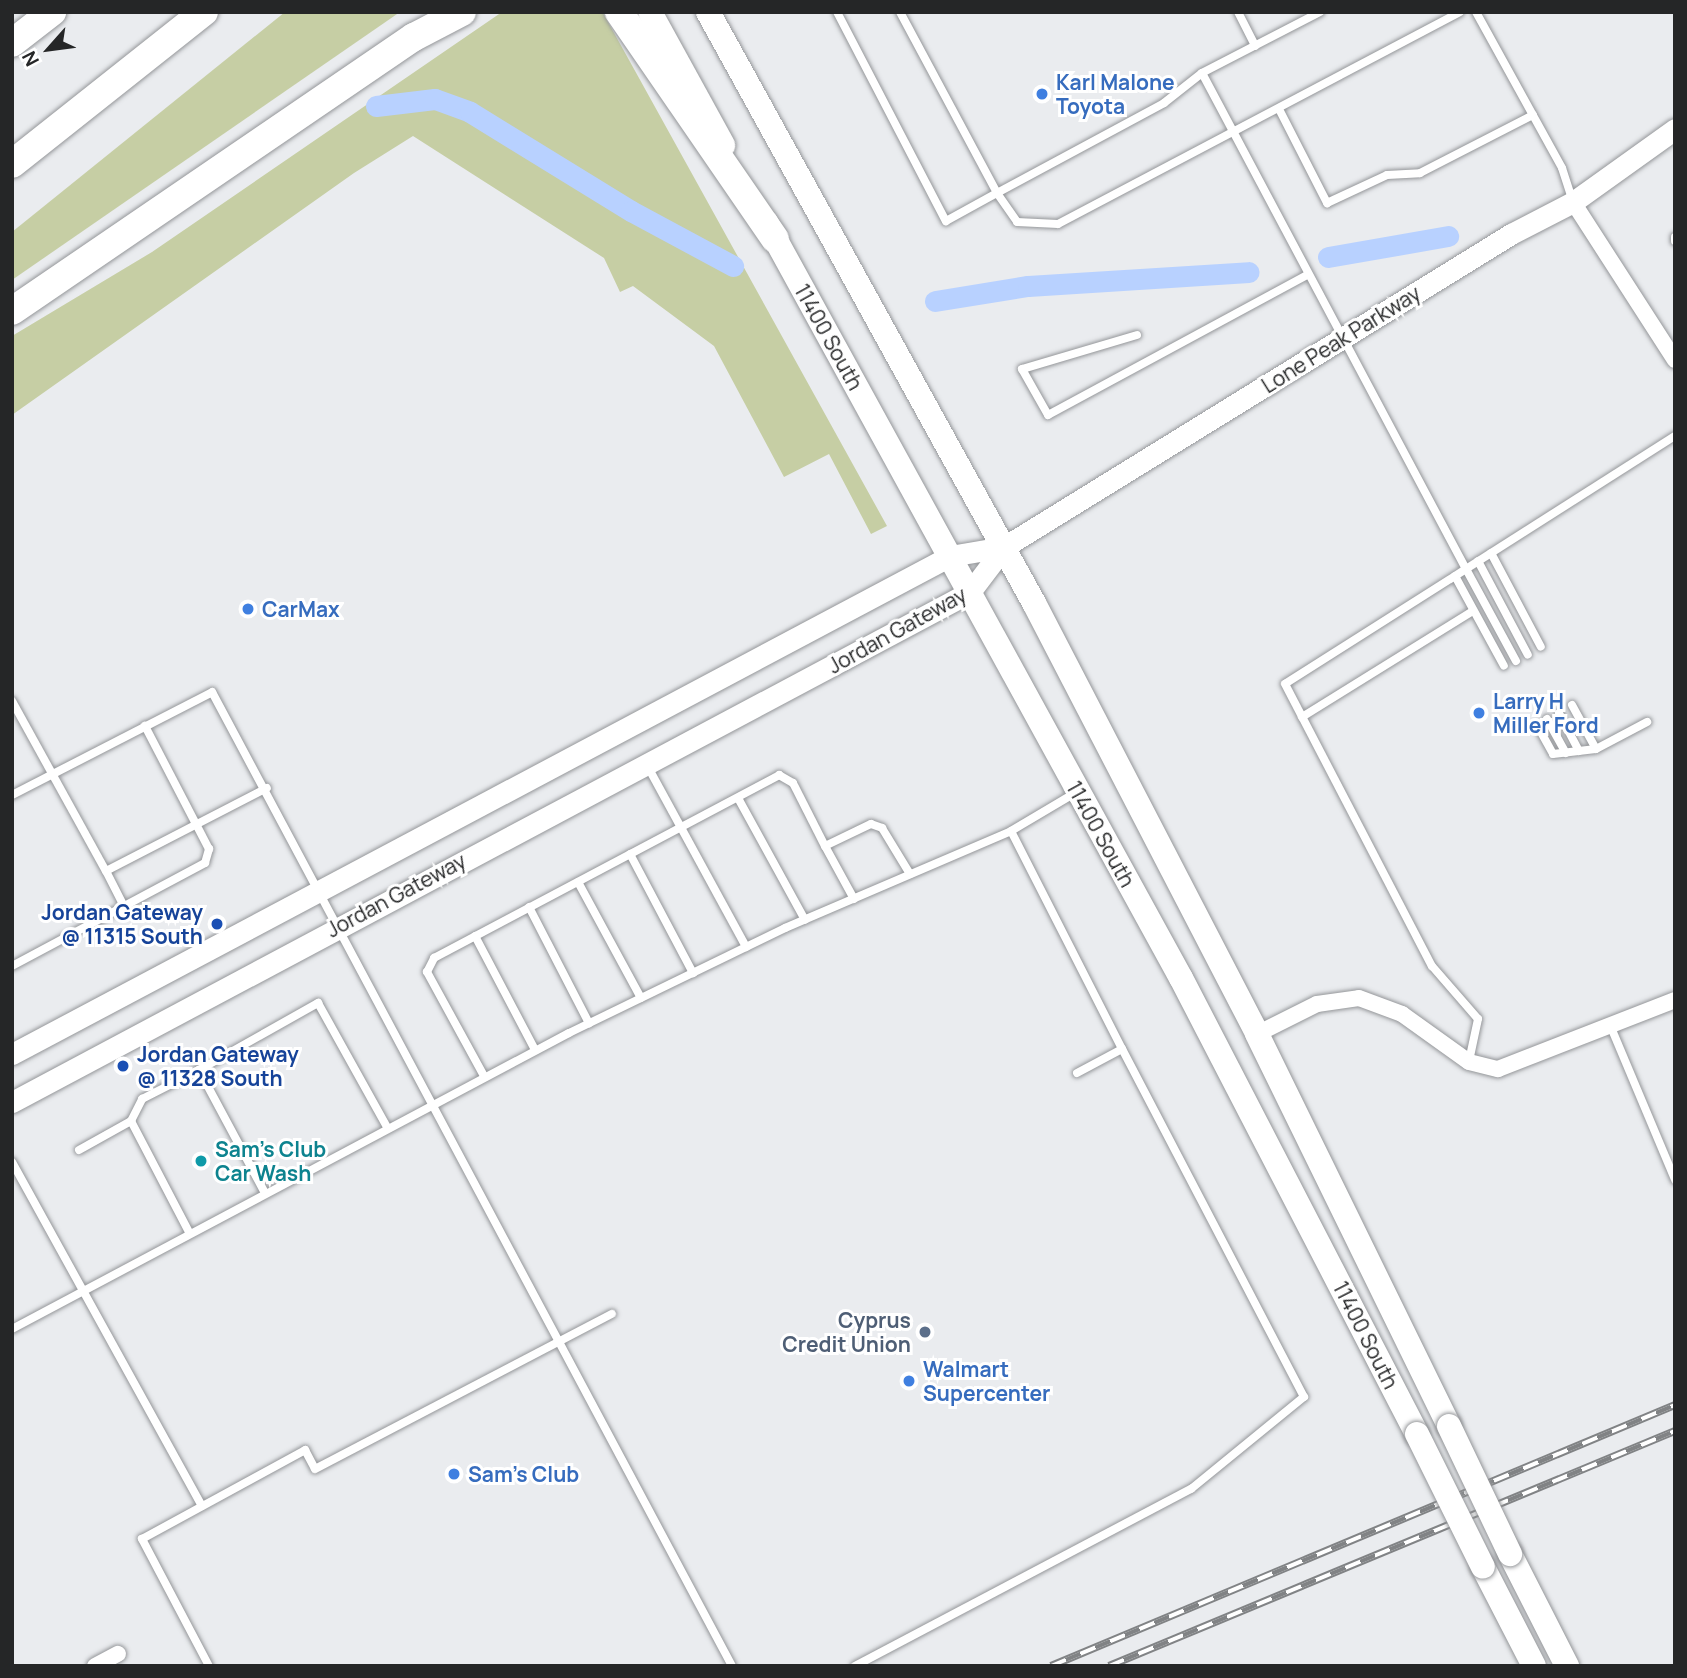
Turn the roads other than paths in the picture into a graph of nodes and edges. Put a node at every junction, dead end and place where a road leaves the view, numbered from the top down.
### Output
1 (51, 12) edge
2 (204, 12) edge
3 (434, 12) edge
4 (462, 12) edge
5 (619, 12) edge
6 (650, 12) edge
7 (709, 12) edge
8 (837, 12) edge
9 (900, 12) edge
10 (1238, 12) edge
11 (1320, 12) edge
12 (1460, 12) edge
13 (1476, 12) edge
14 (1309, 15) edge
15 (414, 37) junction
16 (12, 43) edge
17 (1255, 46) junction
18 (1202, 73) junction
19 (1279, 109) junction
20 (1533, 115) junction
21 (1675, 129) edge
22 (1233, 133) junction
23 (12, 164) edge
24 (997, 193) junction
25 (1573, 202) junction
26 (775, 239) junction
27 (1307, 275) junction
28 (12, 311) edge
29 (1137, 335) dead end
30 (1341, 340) junction
31 (1675, 360) edge
32 (1675, 436) edge
33 (1004, 547) junction
34 (1491, 553) junction
35 (950, 556) junction
36 (1478, 561) junction
37 (1466, 569) junction
38 (1454, 576) junction
39 (970, 592) junction
40 (1473, 611) junction
41 (1541, 647) dead end
42 (1528, 655) dead end
43 (1516, 661) dead end
44 (1504, 666) dead end
45 (12, 701) edge
46 (1572, 705) dead end
47 (1559, 713) dead end
48 (1302, 718) junction
49 (1547, 719) dead end
50 (1647, 722) dead end
51 (1537, 725) dead end
52 (145, 726) junction
53 (1595, 749) junction
54 (1579, 751) junction
55 (1566, 753) junction
56 (646, 764) junction
57 (52, 773) junction
58 (267, 788) junction
59 (1077, 791) junction
60 (12, 795) edge
61 (738, 798) junction
62 (198, 824) junction
63 (681, 828) junction
64 (1011, 831) junction
65 (825, 846) junction
66 (630, 854) junction
67 (106, 871) junction
68 (910, 874) junction
69 (578, 882) junction
70 (319, 889) junction
71 (854, 899) junction
72 (124, 906) junction
73 (530, 907) junction
74 (805, 920) junction
75 (338, 927) junction
76 (475, 936) junction
77 (746, 947) junction
78 (12, 966) edge
79 (693, 973) junction
80 (641, 998) junction
81 (1675, 1000) edge
82 (589, 1023) junction
83 (1610, 1025) junction
84 (1257, 1034) junction
85 (1122, 1049) junction
86 (535, 1050) junction
87 (12, 1054) edge
88 (1469, 1062) junction
89 (199, 1070) junction
90 (1077, 1073) dead end
91 (484, 1076) junction
92 (12, 1102) edge
93 (431, 1103) junction
94 (131, 1121) junction
95 (387, 1128) junction
96 (79, 1150) dead end
97 (12, 1163) edge
98 (1675, 1180) edge
99 (265, 1193) junction
100 (190, 1234) junction
101 (86, 1290) junction
102 (612, 1314) dead end
103 (12, 1329) edge
104 (562, 1340) junction
105 (202, 1506) junction
106 (118, 1654) dead end
107 (99, 1665) edge
108 (209, 1666) edge
109 (732, 1666) edge
110 (855, 1666) edge
111 (1534, 1666) edge
112 (1567, 1666) edge

1 - 16 highway
2 - 23 highway
3 - 15 highway
4 - 15 highway
5 - 26 highway
6 - 26 main road, 11400 South
7 - 33 main road, 11400 South
8 - 24 lane
9 - 24 lane
10 - 17 lane
11 - 14 lane
12 - 19 lane
13 - 20 lane
14 - 17 lane
15 - 28 highway
17 - 18 lane
18 - 22 lane
18 - 24 lane
19 - 20 lane
19 - 22 lane
20 - 25 lane
21 - 25 main road, Lone Peak Parkway
22 - 24 lane
22 - 27 lane
25 - 30 main road, Lone Peak Parkway
25 - 31 street
26 - 35 main road, 11400 South
27 - 29 lane
27 - 30 lane
30 - 33 main road, Lone Peak Parkway
30 - 37 lane
32 - 34 lane
33 - 35 main road, Jordan Gateway
33 - 39 main road, Jordan Gateway
33 - 84 main road, 11400 South
34 - 36 lane
34 - 41 lane
35 - 39 main road, 11400 South
35 - 70 main road, Jordan Gateway
36 - 37 lane
36 - 42 lane
37 - 38 lane
37 - 43 lane
38 - 40 lane
38 - 48 lane
39 - 56 main road, Jordan Gateway
39 - 59 main road, 11400 South
40 - 44 lane
40 - 48 lane
45 - 57 lane
46 - 53 lane
47 - 54 lane
48 - 88 lane
49 - 55 lane
50 - 53 lane
51 - 55 lane
52 - 57 lane
52 - 58 lane
52 - 62 lane
53 - 54 lane
54 - 55 lane
56 - 63 lane
56 - 75 main road, Jordan Gateway
57 - 60 lane
57 - 67 lane
58 - 62 lane
58 - 70 lane
59 - 64 lane
59 - 111 main road, 11400 South, bridge
61 - 63 lane
61 - 65 lane
61 - 74 lane
62 - 67 lane
62 - 72 lane
63 - 66 lane
63 - 77 lane
64 - 68 lane
64 - 85 lane
65 - 68 lane
65 - 71 lane
66 - 69 lane
66 - 79 lane
67 - 72 lane
68 - 71 lane
69 - 73 lane
69 - 80 lane
70 - 75 lane
70 - 87 main road, Jordan Gateway
71 - 74 lane
72 - 78 lane
73 - 76 lane
73 - 82 lane
74 - 77 lane
75 - 92 main road, Jordan Gateway
75 - 93 lane
76 - 86 lane
76 - 91 lane
77 - 79 lane
79 - 80 lane
80 - 82 lane
81 - 83 street
82 - 86 lane
83 - 88 street
83 - 98 lane
84 - 88 street
84 - 112 main road, 11400 South, bridge
85 - 90 lane
85 - 110 lane
86 - 91 lane
89 - 94 lane
89 - 95 lane
89 - 99 lane
91 - 93 lane
93 - 95 lane
93 - 104 lane
94 - 96 lane
94 - 100 lane
95 - 99 lane
97 - 101 lane
99 - 100 lane
100 - 101 lane
101 - 103 lane
101 - 105 lane
102 - 104 lane
104 - 105 lane
104 - 109 lane
105 - 108 lane
106 - 107 street

